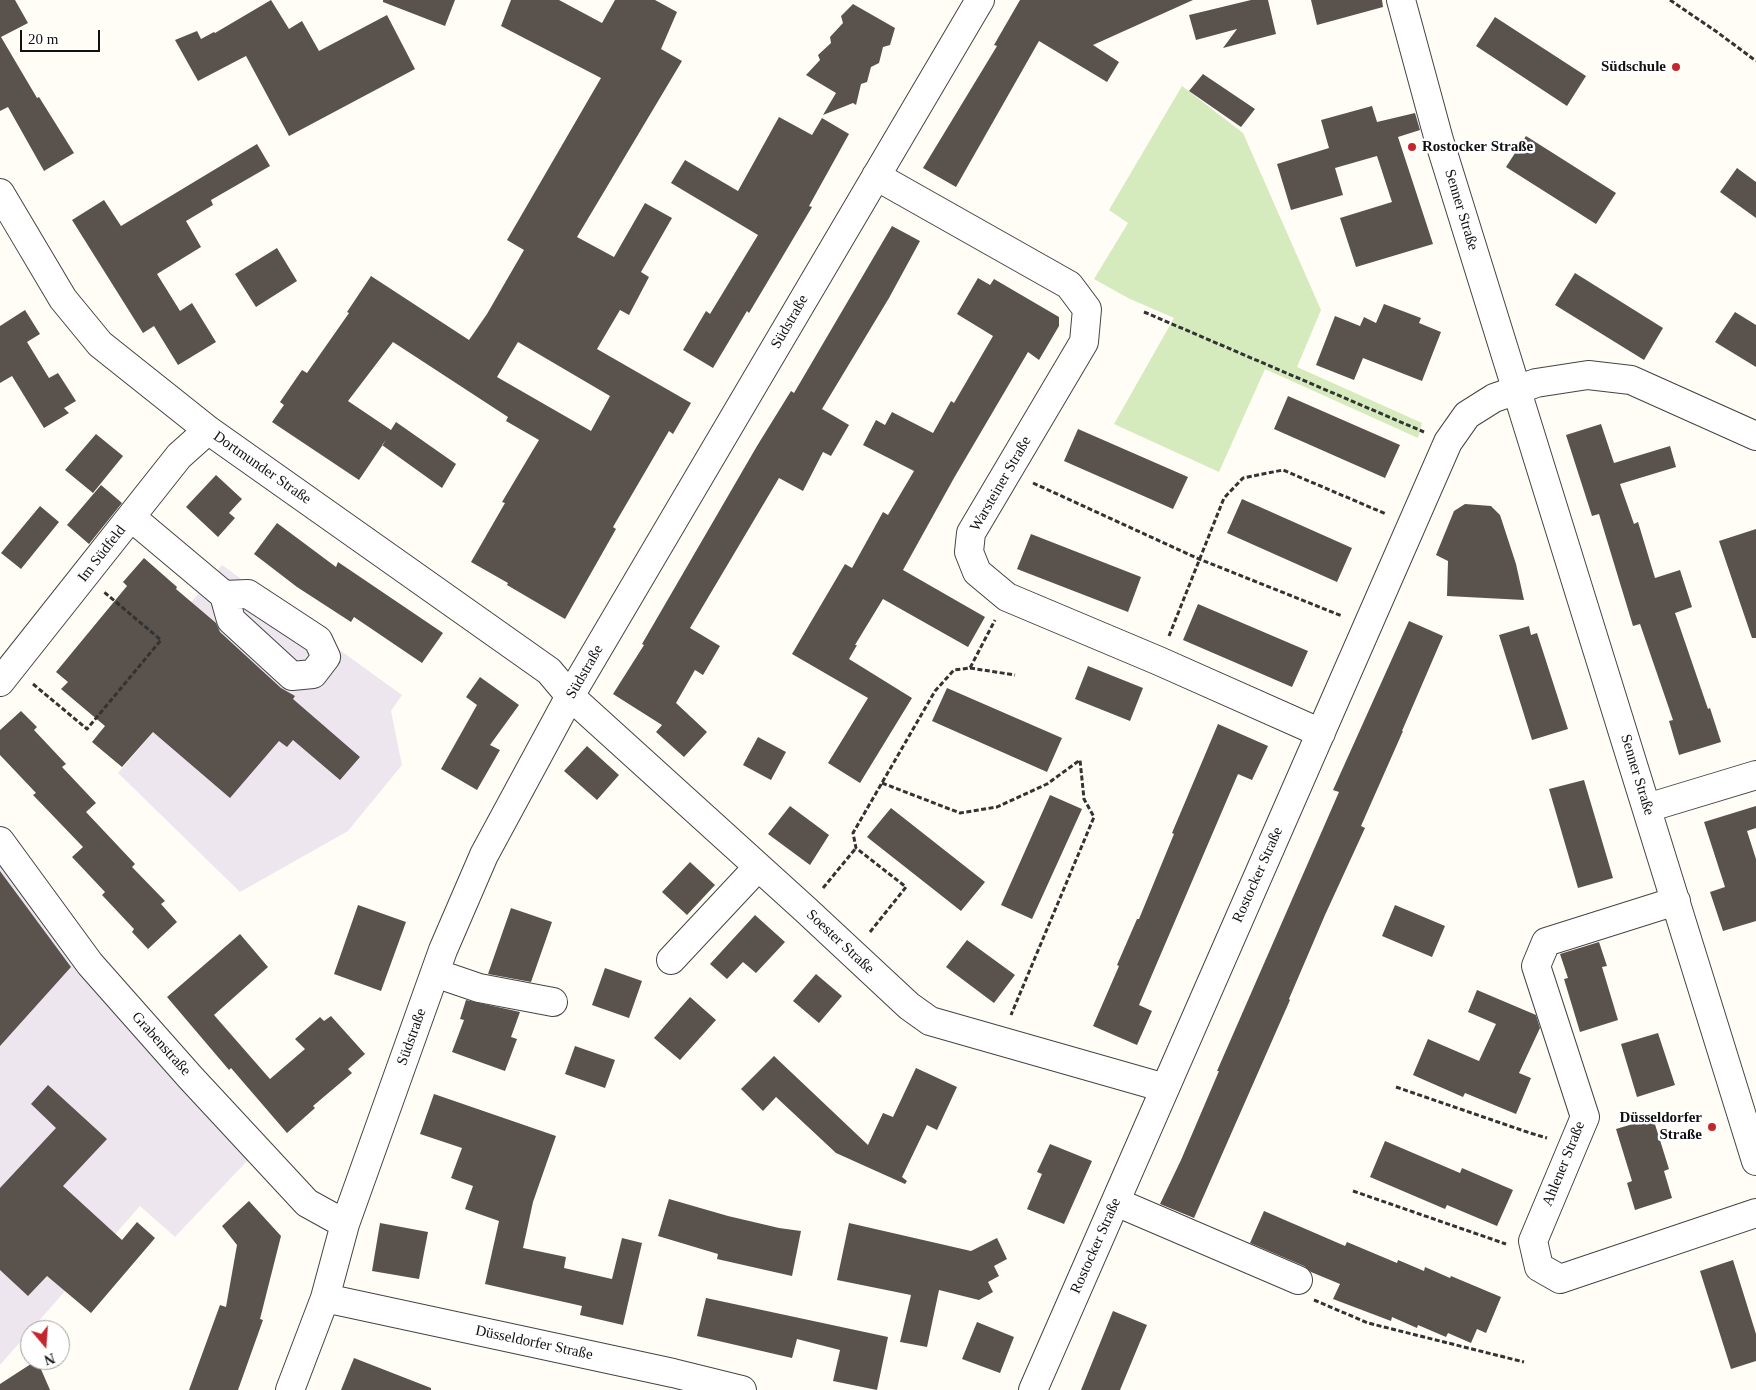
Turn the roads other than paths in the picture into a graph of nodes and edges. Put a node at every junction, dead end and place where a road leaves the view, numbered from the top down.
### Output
1 (980, 0) edge
2 (1400, 0) edge
3 (876, 176) junction
4 (0, 193) edge
5 (1516, 390) junction
6 (208, 430) junction
7 (1756, 436) edge
8 (131, 517) junction
9 (224, 595) dead end
10 (6, 674) edge
11 (570, 696) junction
12 (1321, 733) junction
13 (1756, 776) edge
14 (1647, 808) junction
15 (0, 841) edge
16 (758, 867) junction
17 (1676, 901) junction
18 (671, 960) dead end
19 (435, 973) junction
20 (552, 1002) dead end
21 (1165, 1088) junction
22 (1756, 1161) edge
23 (1116, 1202) junction
24 (1756, 1213) edge
25 (345, 1224) junction
26 (1305, 1290) road end
27 (325, 1298) junction
28 (671, 1381) edge
29 (290, 1390) edge
30 (742, 1390) edge
31 (1033, 1390) edge

1 - 3 street, Südstraße
2 - 5 street, Senner Straße
3 - 11 street, Südstraße
3 - 12 street, Warsteiner Straße
4 - 6 street, Dortmunder Straße
5 - 7 street
5 - 12 street, Rostocker Straße
5 - 14 street, Senner Straße
6 - 8 street, Im Südfeld
6 - 11 street, Dortmunder Straße
8 - 9 street
8 - 10 street, Im Südfeld
11 - 16 street, Soester Straße
11 - 19 street, Südstraße
12 - 21 street, Rostocker Straße
13 - 14 street
14 - 17 street, Senner Straße
15 - 25 street, Grabenstraße
16 - 18 street
16 - 21 street, Soester Straße
17 - 22 street, Senner Straße
17 - 24 street, Ahlener Straße
19 - 20 street
19 - 25 street, Südstraße
21 - 23 street, Rostocker Straße
23 - 26 street
23 - 31 street, Rostocker Straße
25 - 27 street, Südstraße
27 - 28 street, Düsseldorfer Straße
27 - 29 street, Südstraße
28 - 30 street, Düsseldorfer Straße

